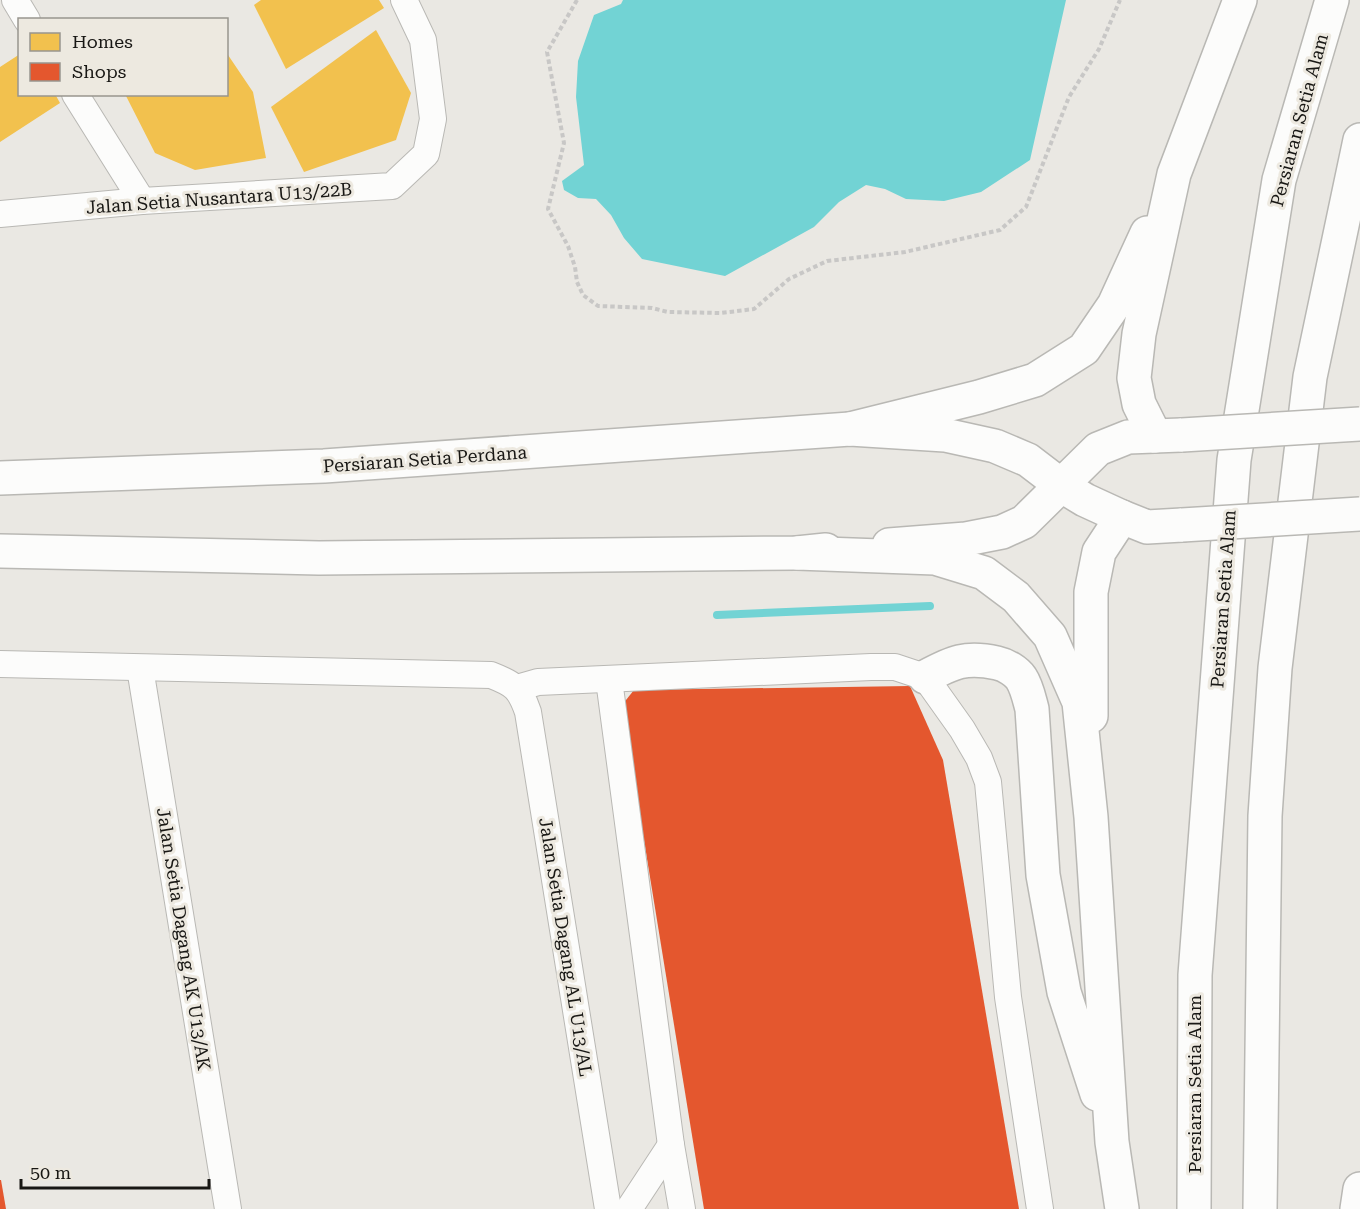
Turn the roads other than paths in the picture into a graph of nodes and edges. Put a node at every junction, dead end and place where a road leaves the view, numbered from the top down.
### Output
1 (15, 0) edge
2 (404, 0) edge
3 (1239, 0) edge
4 (1332, 0) edge
5 (26, 18) edge
6 (76, 96) edge
7 (1360, 140) edge
8 (1174, 174) junction
9 (142, 201) junction
10 (0, 214) edge
11 (1360, 424) edge
12 (850, 429) junction
13 (1168, 435) junction
14 (0, 478) edge
15 (1062, 486) junction
16 (1360, 514) edge
17 (1122, 518) junction
18 (0, 550) edge
19 (797, 553) junction
20 (0, 664) edge
21 (140, 668) junction
22 (925, 677) junction
23 (609, 680) junction
24 (517, 688) junction
25 (1091, 817) junction
26 (1112, 1142) junction
27 (671, 1145) junction
28 (1360, 1189) edge
29 (228, 1209) edge
30 (609, 1209) edge
31 (629, 1209) edge
32 (682, 1209) edge
33 (1040, 1209) edge
34 (1122, 1209) edge
35 (1194, 1209) edge
36 (1260, 1209) edge
37 (1357, 1209) edge

1 - 5 street
2 - 9 street, Jalan Setia Nusantara U13/22B
3 - 8 main road
4 - 35 main road, Persiaran Setia Alam
6 - 9 street
7 - 36 main road
8 - 12 main road
8 - 13 main road
9 - 10 street, Jalan Setia Nusantara U13/22B
11 - 13 main road, bridge
12 - 14 main road, Persiaran Setia Perdana
12 - 15 main road
13 - 15 main road
15 - 17 main road
15 - 19 main road
16 - 17 main road, bridge
17 - 25 main road
18 - 19 main road
19 - 25 main road
20 - 21 street
21 - 24 street
21 - 29 street, Jalan Setia Dagang AK U13/AK
22 - 23 street
22 - 26 main road
22 - 33 street
23 - 24 street
23 - 27 street
24 - 30 street, Jalan Setia Dagang AL U13/AL
25 - 26 main road
26 - 34 main road
27 - 31 street
27 - 32 street
28 - 37 main road

